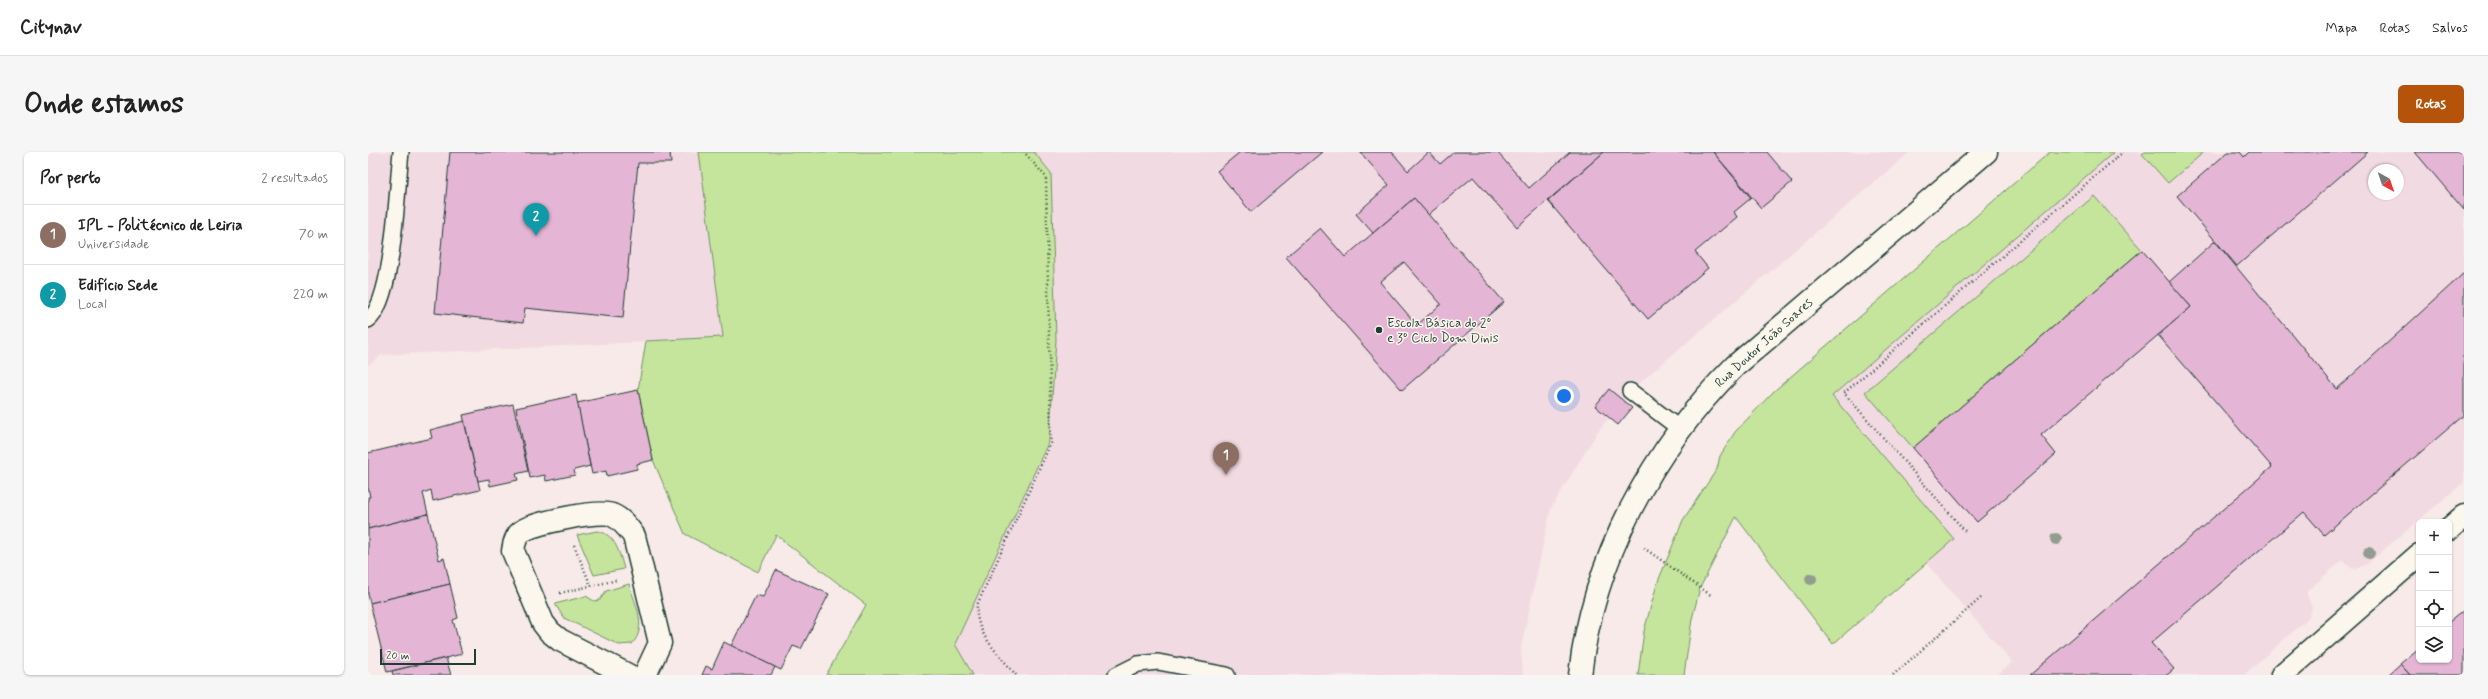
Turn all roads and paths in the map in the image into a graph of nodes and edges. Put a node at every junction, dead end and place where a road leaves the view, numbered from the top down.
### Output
1 (401, 152) edge
2 (1024, 152) edge
3 (1986, 152) edge
4 (2123, 152) edge
5 (368, 320) edge
6 (1630, 391) dead end
7 (1680, 429) junction
8 (2464, 516) edge
9 (564, 520) junction
10 (2452, 526) edge
11 (1966, 531) dead end
12 (1620, 532) junction
13 (2416, 558) edge
14 (643, 574) junction
15 (591, 586) junction
16 (1712, 596) dead end
17 (1982, 597) dead end
18 (532, 599) junction
19 (628, 675) edge
20 (645, 675) edge
21 (1016, 675) edge
22 (1116, 675) edge
23 (1227, 675) edge
24 (1580, 675) edge
25 (1893, 675) edge
26 (2282, 675) edge

1 - 5 lane
2 - 21 path
3 - 7 street, Rua Doutor João Soares
4 - 11 path
6 - 7 lane
7 - 12 street, Rua Doutor João Soares
8 - 10 street
9 - 14 street
9 - 15 path
9 - 18 street
12 - 16 path
12 - 24 street, Rua Doutor João Soares
13 - 26 street
14 - 15 path
14 - 20 street
15 - 18 path
17 - 25 path
18 - 19 street
22 - 23 lane

